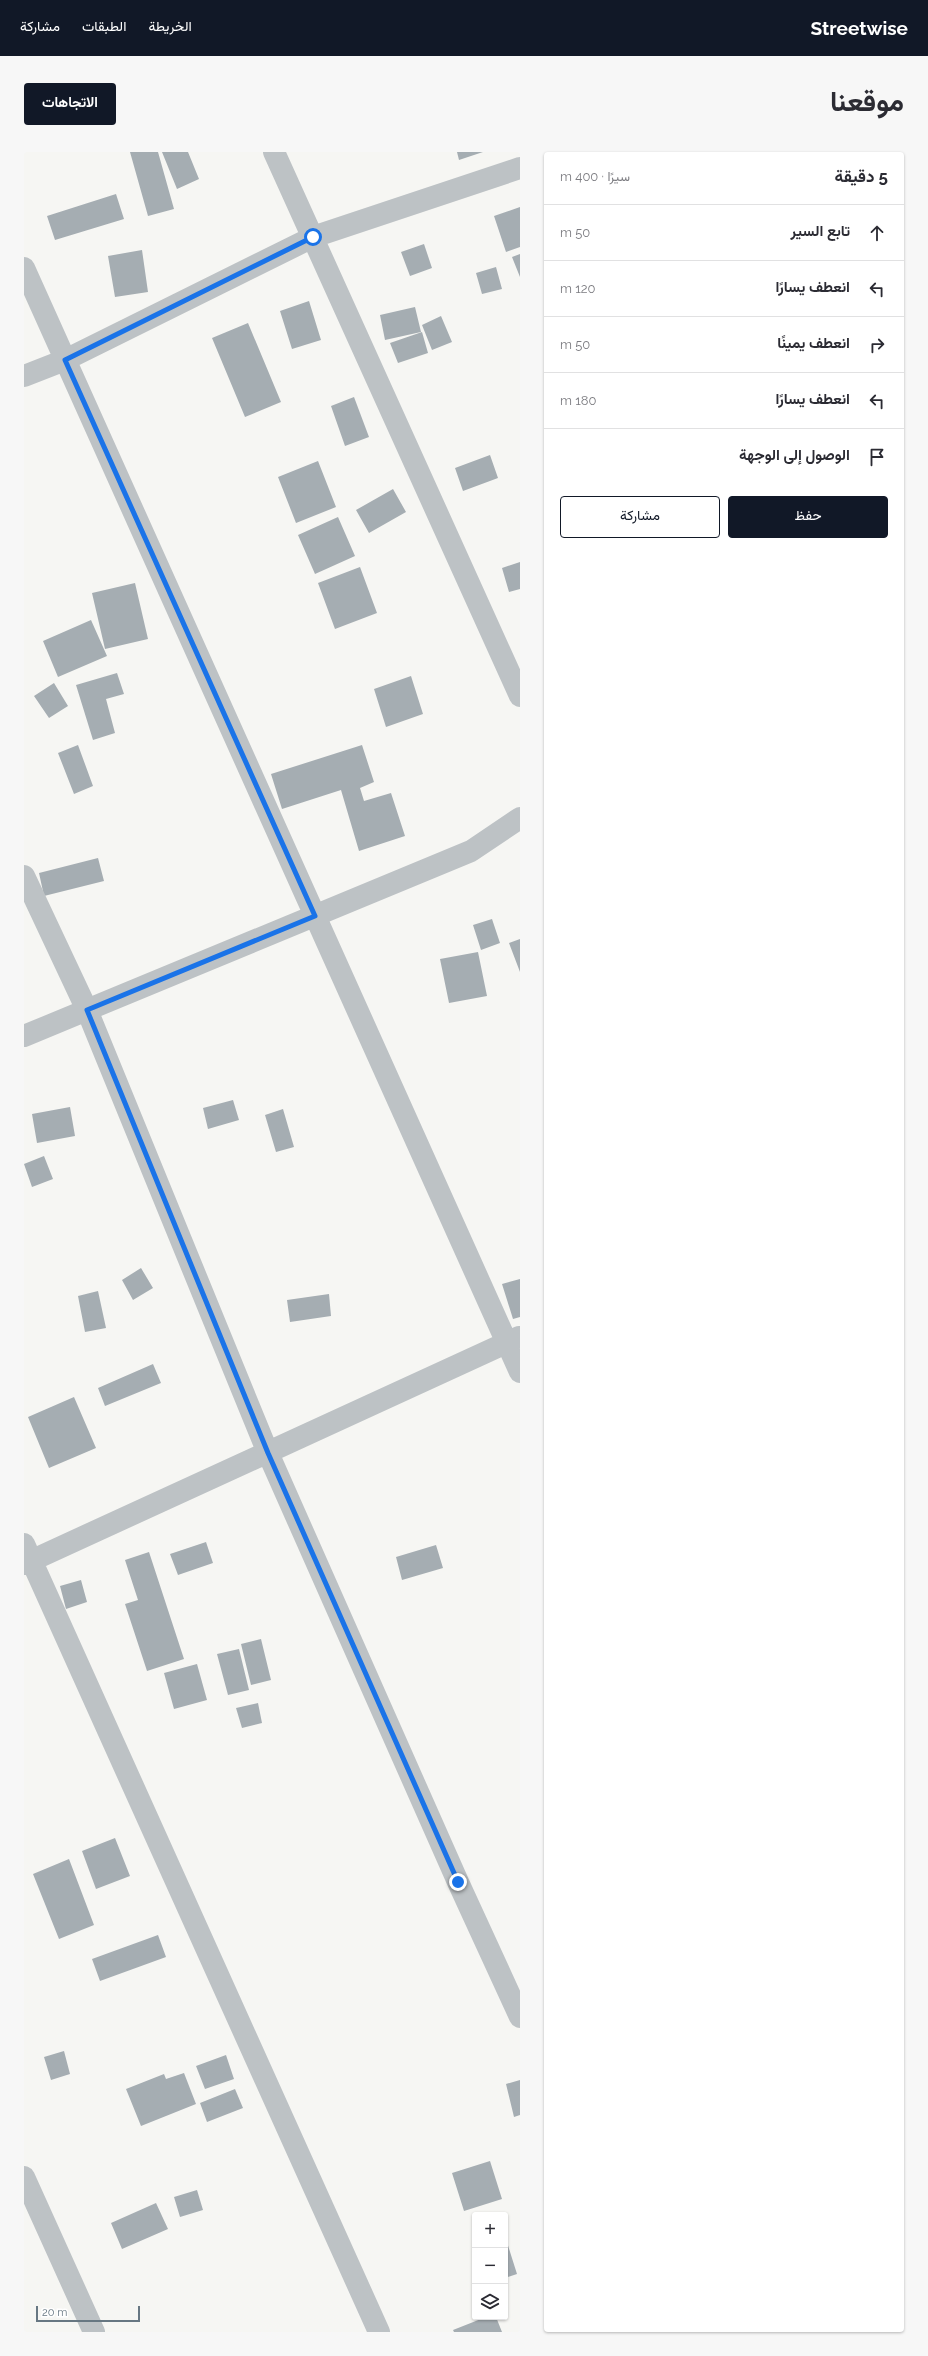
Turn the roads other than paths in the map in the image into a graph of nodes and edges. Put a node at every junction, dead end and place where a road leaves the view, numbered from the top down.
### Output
1 (274, 152) edge
2 (520, 168) edge
3 (313, 237) junction
4 (24, 268) edge
5 (65, 360) junction
6 (24, 376) edge
7 (520, 696) edge
8 (520, 818) edge
9 (24, 876) edge
10 (315, 916) junction
11 (87, 1010) junction
12 (24, 1036) edge
13 (513, 1340) edge
14 (520, 1372) edge
15 (268, 1453) junction
16 (26, 1556) edge
17 (520, 2017) edge
18 (24, 2178) edge
19 (94, 2332) edge
20 (379, 2332) edge

1 - 3 street
2 - 3 street
3 - 5 street
3 - 7 street
4 - 5 street
5 - 6 street
5 - 10 street
8 - 10 street
9 - 11 street
10 - 11 street
10 - 13 street
11 - 12 street
11 - 15 street
13 - 14 street
13 - 15 street
15 - 16 street
15 - 17 street
16 - 20 street
18 - 19 street

